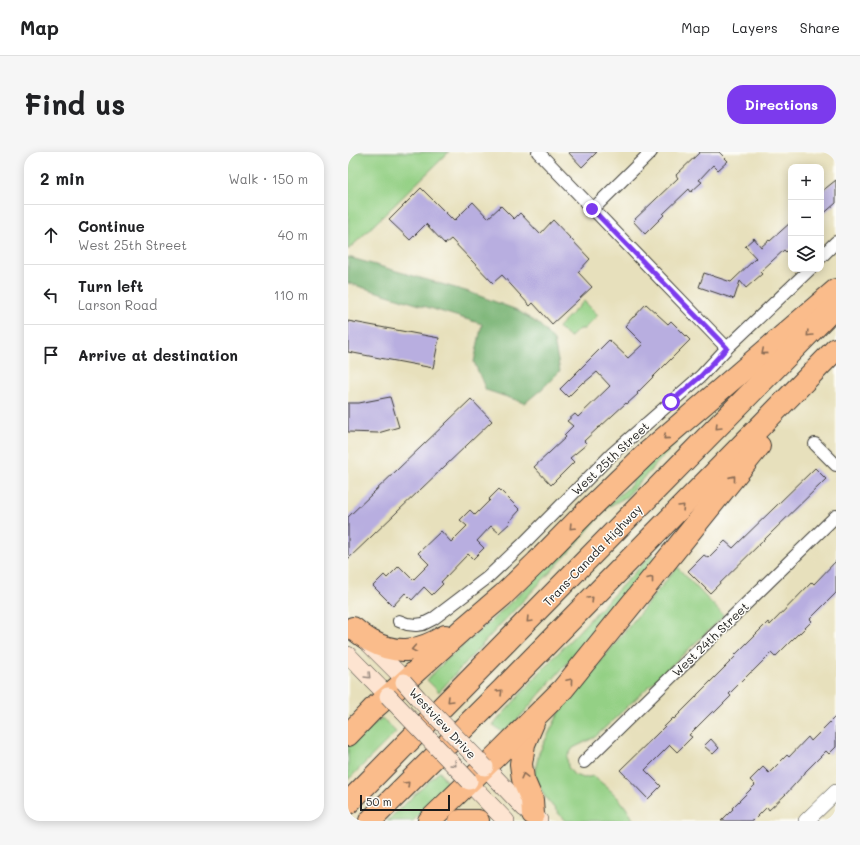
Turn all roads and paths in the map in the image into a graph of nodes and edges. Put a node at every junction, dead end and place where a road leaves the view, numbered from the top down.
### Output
1 (538, 152) edge
2 (651, 152) edge
3 (592, 209) junction
4 (836, 242) edge
5 (824, 254) edge
6 (807, 272) edge
7 (836, 290) edge
8 (836, 306) edge
9 (727, 348) junction
10 (836, 351) edge
11 (815, 444) dead end
12 (836, 465) edge
13 (836, 516) edge
14 (399, 621) dead end
15 (350, 626) edge
16 (463, 629) junction
17 (348, 655) edge
18 (404, 682) junction
19 (388, 696) junction
20 (543, 709) junction
21 (348, 735) edge
22 (584, 762) dead end
23 (477, 774) junction
24 (836, 792) edge
25 (348, 803) edge
26 (537, 817) edge
27 (370, 821) edge
28 (429, 821) edge
29 (460, 821) edge
30 (478, 821) edge
31 (506, 821) edge
32 (806, 821) edge

1 - 3 street
2 - 3 street
3 - 9 street
4 - 5 street
6 - 9 street, West 25th Street
7 -> 16 highway
8 -> 25 highway, Trans-Canada Highway
9 - 14 street, West 25th Street
20 -> 10 highway
27 -> 10 highway
11 - 12 street
13 - 22 street, West 24th Street
16 -> 15 highway
15 - 18 main road, Westview Drive
16 - 18 highway
17 -> 19 main road, Westview Drive
18 - 19 highway
18 - 23 main road, Westview Drive, bridge
19 - 21 highway
19 -> 23 main road, Westview Drive, bridge
20 - 23 highway
26 -> 20 highway
23 - 26 main road, Westview Drive
23 - 28 highway
23 - 31 main road, Westview Drive
24 - 32 street
29 - 30 highway

